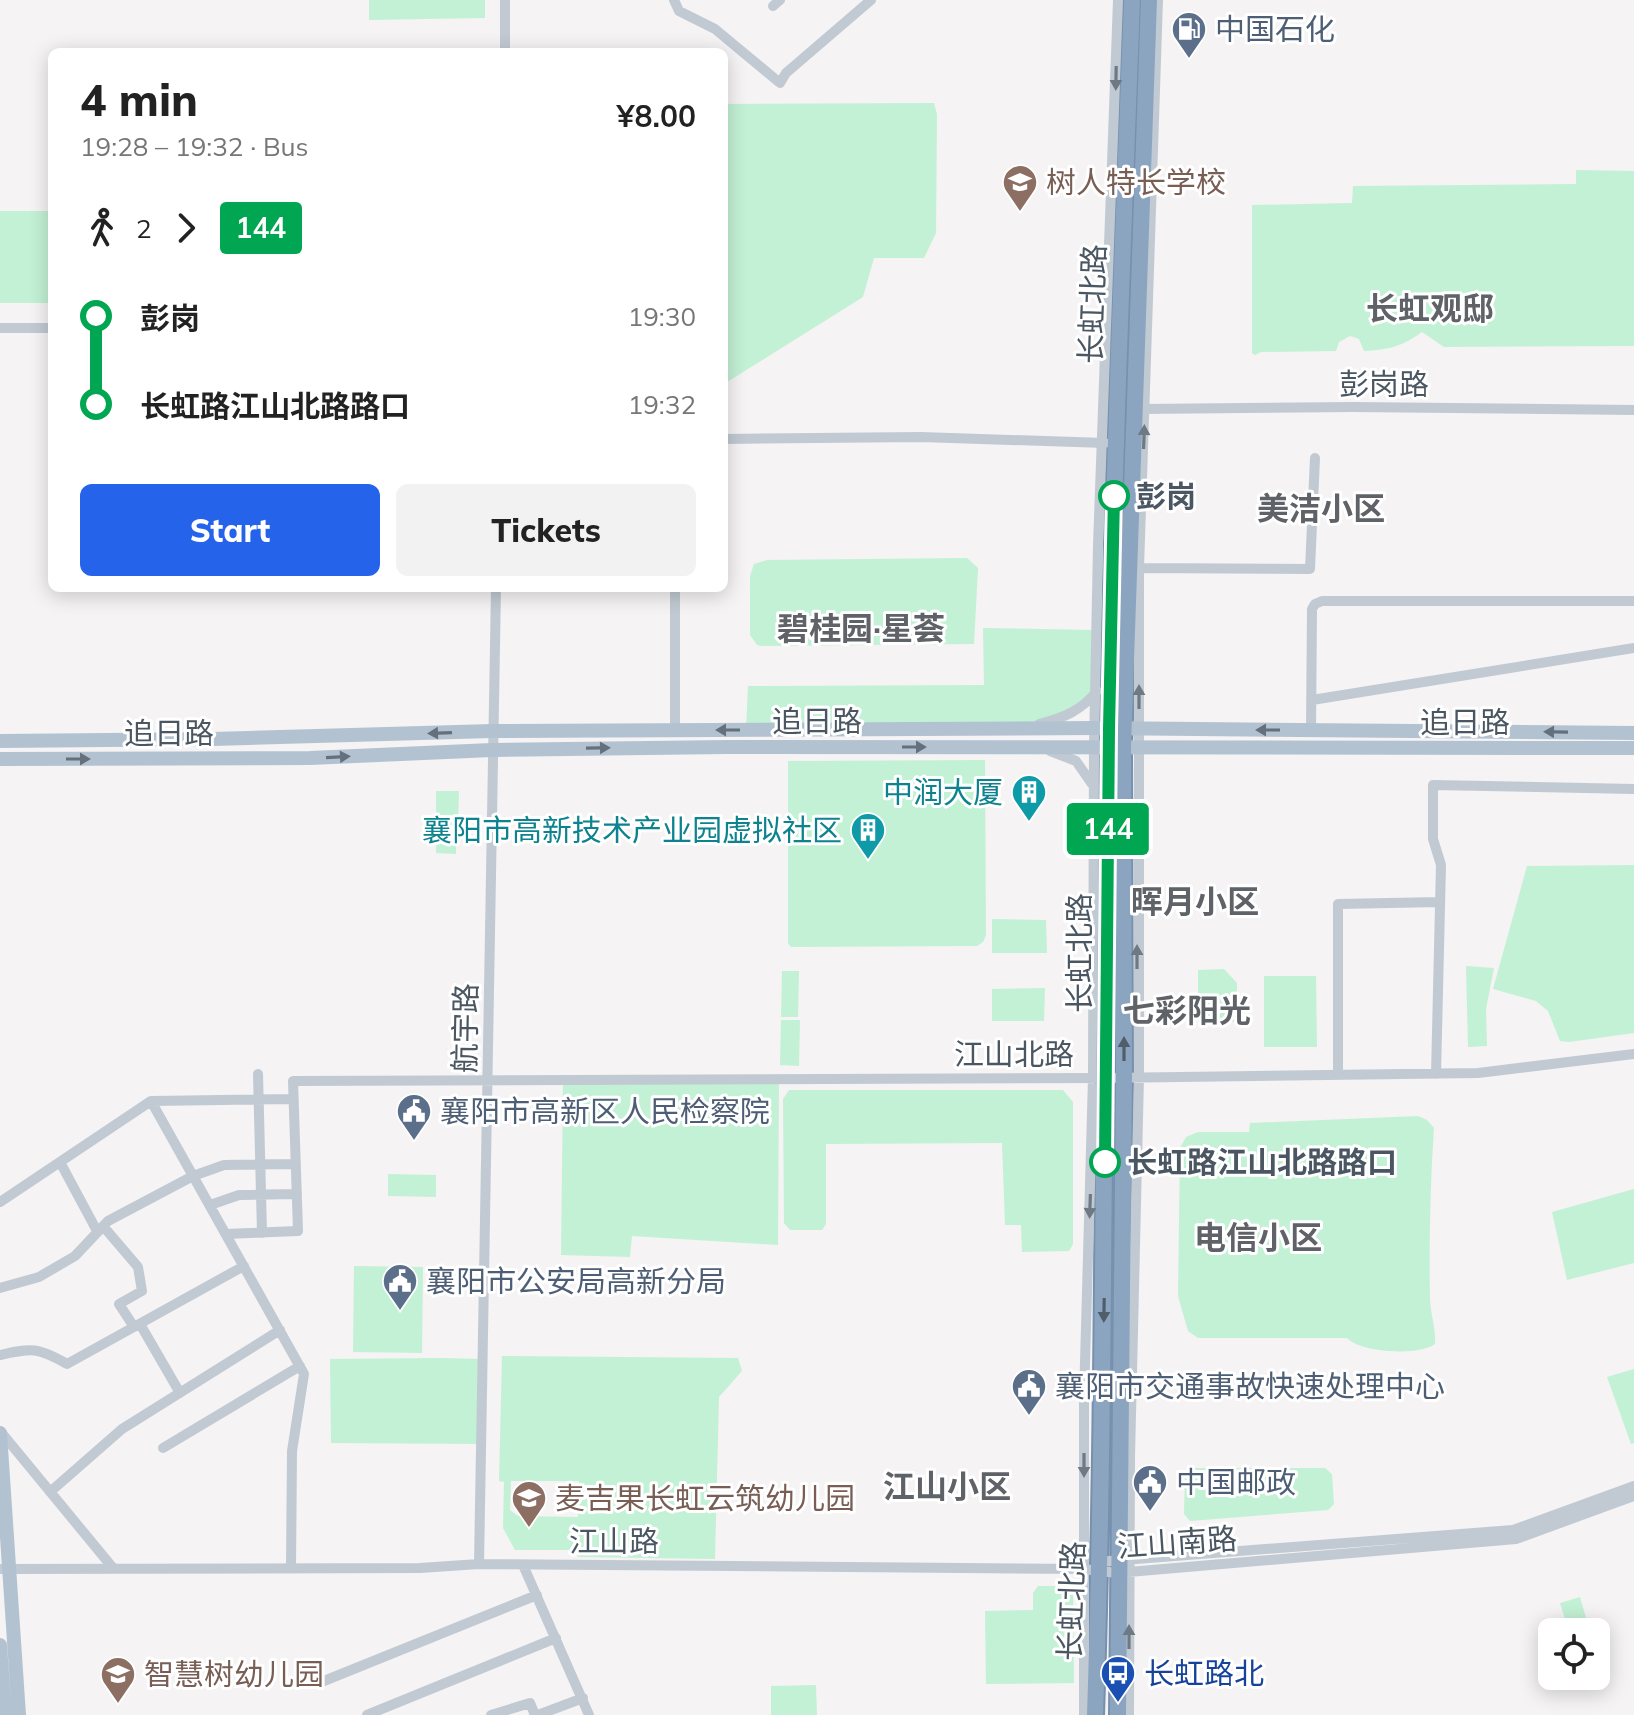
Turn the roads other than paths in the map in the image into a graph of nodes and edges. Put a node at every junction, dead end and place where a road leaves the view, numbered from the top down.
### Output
1 (505, 0) edge
2 (674, 0) edge
3 (871, 0) edge
4 (1118, 0) edge
5 (1132, 0) edge
6 (1149, 0) edge
7 (1158, 0) edge
8 (505, 48) edge
9 (0, 328) edge
10 (48, 328) edge
11 (1139, 409) junction
12 (1634, 410) edge
13 (728, 439) edge
14 (1108, 443) junction
15 (1315, 458) dead end
16 (1139, 568) junction
17 (496, 592) edge
18 (675, 592) edge
19 (1634, 601) edge
20 (1111, 648) junction
21 (1634, 648) edge
22 (1095, 694) junction
23 (1312, 700) junction
24 (1017, 729) junction
25 (675, 730) junction
26 (1311, 730) junction
27 (492, 731) junction
28 (1634, 733) edge
29 (1116, 737) junction
30 (0, 741) edge
31 (1021, 746) junction
32 (1634, 748) edge
33 (492, 750) junction
34 (1, 760) edge
35 (1094, 787) junction
36 (1634, 789) edge
37 (1108, 814) junction
38 (1440, 902) junction
39 (1634, 1054) edge
40 (258, 1074) dead end
41 (1436, 1074) junction
42 (1338, 1075) junction
43 (1132, 1077) junction
44 (1100, 1078) junction
45 (489, 1080) junction
46 (259, 1099) junction
47 (293, 1099) junction
48 (151, 1101) junction
49 (60, 1162) junction
50 (296, 1164) junction
51 (261, 1165) junction
52 (193, 1176) junction
53 (297, 1194) junction
54 (262, 1195) junction
55 (0, 1202) edge
56 (210, 1205) junction
57 (100, 1228) junction
58 (262, 1233) junction
59 (226, 1234) junction
60 (244, 1266) junction
61 (0, 1288) edge
62 (137, 1325) junction
63 (280, 1330) junction
64 (0, 1355) edge
65 (300, 1366) junction
66 (180, 1393) junction
67 (0, 1432) edge
68 (163, 1448) dead end
69 (1634, 1486) edge
70 (50, 1492) junction
71 (1634, 1496) edge
72 (479, 1564) junction
73 (523, 1565) junction
74 (1111, 1567) junction
75 (5, 1568) edge
76 (113, 1568) junction
77 (291, 1568) junction
78 (537, 1595) junction
79 (556, 1638) junction
80 (0, 1645) edge
81 (319, 1683) dead end
82 (583, 1698) junction
83 (5, 1715) edge
84 (19, 1715) edge
85 (367, 1715) edge
86 (491, 1715) edge
87 (537, 1715) edge
88 (589, 1715) edge
89 (1084, 1715) edge
90 (1095, 1715) edge
91 (1118, 1715) edge
92 (1129, 1715) edge

1 - 8 street
2 - 3 street
4 -> 14 street
5 - 14 highway, 长虹北路
6 - 11 highway, 长虹北路
7 - 11 street
9 - 10 street
11 - 12 street, 彭岗路
16 -> 11 street
11 - 29 highway, 长虹北路
13 - 14 street
14 - 20 highway, 长虹北路
14 - 22 street
15 - 16 street
29 -> 16 street
17 - 27 street, 航宇路
18 - 25 street
19 - 23 street
20 - 22 street
20 - 29 highway, 长虹北路
21 - 23 street
22 - 24 street
22 - 29 street
23 - 26 street
24 -> 25 main road, 追日路
24 - 29 main road, 追日路
25 - 27 main road, 追日路
28 -> 26 main road, 追日路
26 -> 29 main road, 追日路
27 -> 30 main road, 追日路
27 - 33 street, 航宇路
29 - 31 main road, 追日路
29 - 32 main road, 追日路
29 - 35 street
29 - 37 highway, 长虹北路
43 -> 29 highway, 长虹北路
33 -> 31 main road, 追日路
31 - 35 street
34 -> 33 main road, 追日路
33 - 45 street, 航宇路
35 - 37 street
35 - 44 street
36 - 38 street
37 - 44 highway, 长虹北路
38 - 41 street
38 - 42 street
39 - 41 street, 江山北路
40 - 46 street
41 - 42 street, 江山北路
42 - 43 street, 江山北路
43 - 44 street, 江山北路
43 - 74 highway, 长虹北路
44 - 45 street, 江山北路
44 -> 74 highway, 长虹北路
45 - 47 street, 江山北路
45 - 72 street, 航宇路
46 - 47 street
46 - 48 street
46 - 51 street
47 - 50 street
48 - 49 street
48 - 52 street
49 - 55 street
49 - 57 street
50 - 51 street
50 - 53 street
51 - 52 street
51 - 54 street
52 - 56 street
52 - 57 street
53 - 54 street
53 - 58 street
54 - 56 street
54 - 58 street
56 - 59 street
57 - 61 street
57 - 62 street
58 - 59 street
59 - 60 street
60 - 62 street
60 - 63 street
62 - 64 street
62 - 66 street
63 - 65 street
63 - 66 street
65 - 68 street
65 - 77 street
66 - 70 street
67 - 70 street
67 - 75 main road
69 - 74 street, 江山南路
70 - 76 street
71 - 74 street, 江山南路
72 - 73 street, 江山路
72 - 77 street, 江山路
73 - 74 street, 江山路
73 - 78 street
74 - 89 street
74 - 90 highway, 长虹北路
74 - 91 highway, 长虹北路
92 -> 74 street
75 - 76 street, 江山路
75 - 84 main road
76 - 77 street, 江山路
78 - 79 street
78 - 81 street
79 - 82 street
79 - 85 street
80 - 83 main road
82 - 87 street
82 - 88 street
86 - 87 street

